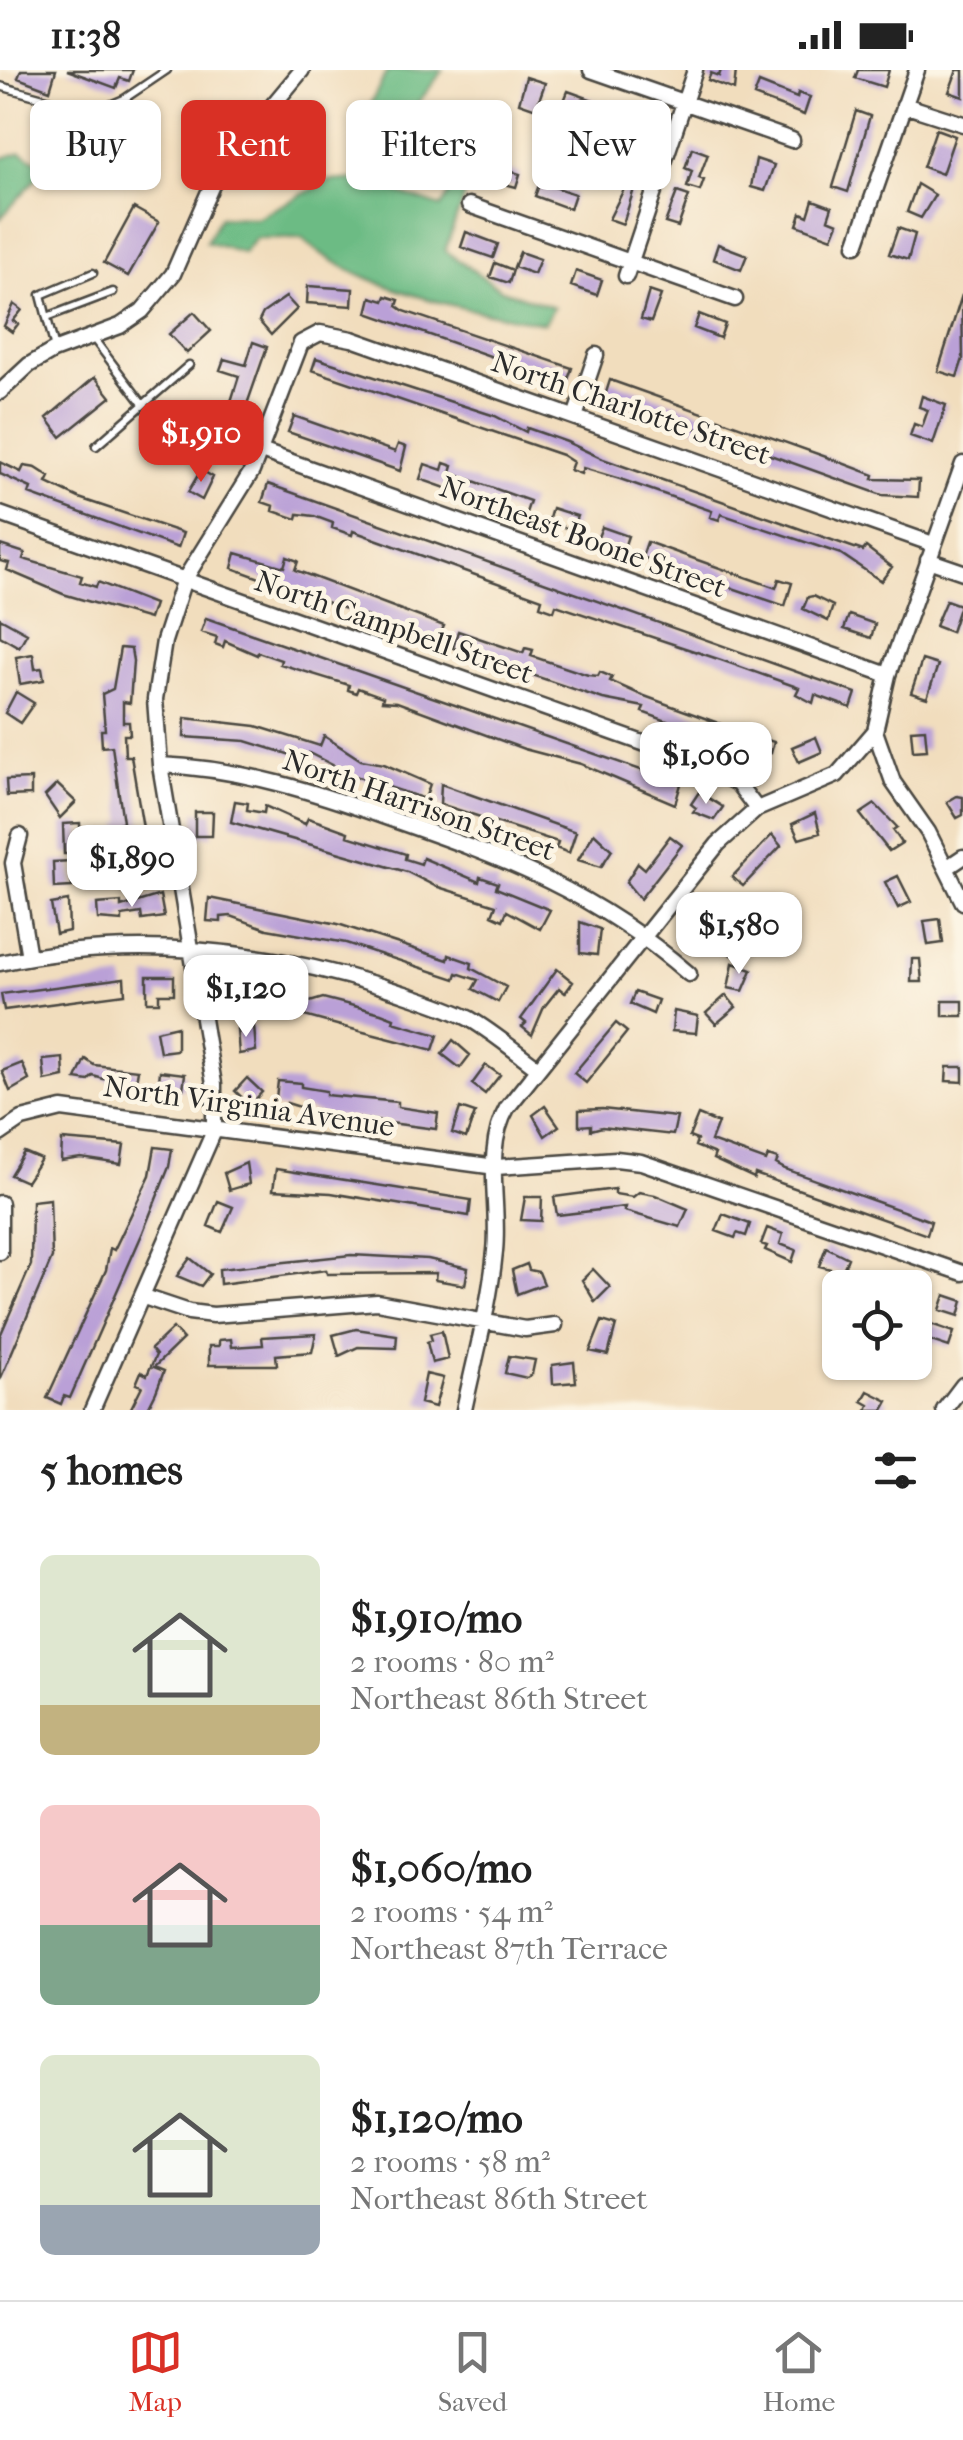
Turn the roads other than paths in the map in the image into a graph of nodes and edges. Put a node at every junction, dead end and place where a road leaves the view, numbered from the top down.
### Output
1 (167, 70) edge
2 (302, 70) edge
3 (591, 70) edge
4 (695, 70) edge
5 (916, 70) edge
6 (0, 86) edge
7 (684, 103) junction
8 (904, 105) junction
9 (963, 124) edge
10 (792, 140) dead end
11 (468, 205) dead end
12 (856, 245) dead end
13 (628, 270) junction
14 (92, 273) dead end
15 (112, 292) dead end
16 (735, 299) dead end
17 (46, 318) junction
18 (92, 337) junction
19 (56, 350) junction
20 (596, 355) dead end
21 (189, 364) dead end
22 (0, 392) edge
23 (143, 404) junction
24 (575, 417) junction
25 (96, 446) dead end
26 (260, 451) junction
27 (963, 464) edge
28 (0, 514) edge
29 (934, 544) junction
30 (928, 560) junction
31 (963, 572) edge
32 (183, 582) junction
33 (888, 675) junction
34 (875, 731) junction
35 (160, 765) junction
36 (757, 809) junction
37 (20, 836) dead end
38 (963, 857) edge
39 (948, 868) junction
40 (963, 902) edge
41 (646, 936) junction
42 (192, 950) junction
43 (29, 957) junction
44 (0, 964) edge
45 (688, 974) dead end
46 (538, 1068) junction
47 (214, 1131) junction
48 (0, 1134) edge
49 (496, 1167) junction
50 (0, 1203) edge
51 (0, 1252) edge
52 (963, 1273) edge
53 (144, 1297) junction
54 (484, 1320) junction
55 (554, 1325) dead end
56 (963, 1384) edge
57 (92, 1410) edge
58 (464, 1410) edge
59 (944, 1410) edge

1 - 6 lane
2 - 18 street
3 - 7 street
4 - 7 street
5 - 8 street
7 - 10 street
7 - 13 street
8 - 9 street
8 - 12 street
11 - 13 street
13 - 16 street
14 - 17 lane
15 - 17 lane
17 - 19 lane
18 - 19 street
18 - 23 lane
19 - 22 street
20 - 24 street
21 - 23 lane
23 - 25 lane
24 - 26 street, North Charlotte Street
24 - 29 street, North Charlotte Street
26 - 32 street
26 - 33 street, Northeast Boone Street
27 - 29 street
28 - 32 street, North Campbell Street
29 - 30 street
30 - 31 street
30 - 33 street
32 - 35 street
32 - 36 street, North Campbell Street
33 - 34 street
34 - 36 street
34 - 39 street
35 - 41 street, North Harrison Street
35 - 42 street
36 - 41 street
37 - 43 street
38 - 39 street
39 - 40 street
41 - 45 street, North Harrison Street
41 - 46 street
42 - 43 street
42 - 46 street
42 - 47 street
43 - 44 street
46 - 49 street
47 - 48 street, North Virginia Avenue
47 - 49 street, North Virginia Avenue
47 - 53 street
49 - 52 street, North Virginia Avenue
49 - 54 street
50 - 51 street
53 - 54 street
53 - 57 street
54 - 55 street
54 - 58 street
56 - 59 street

